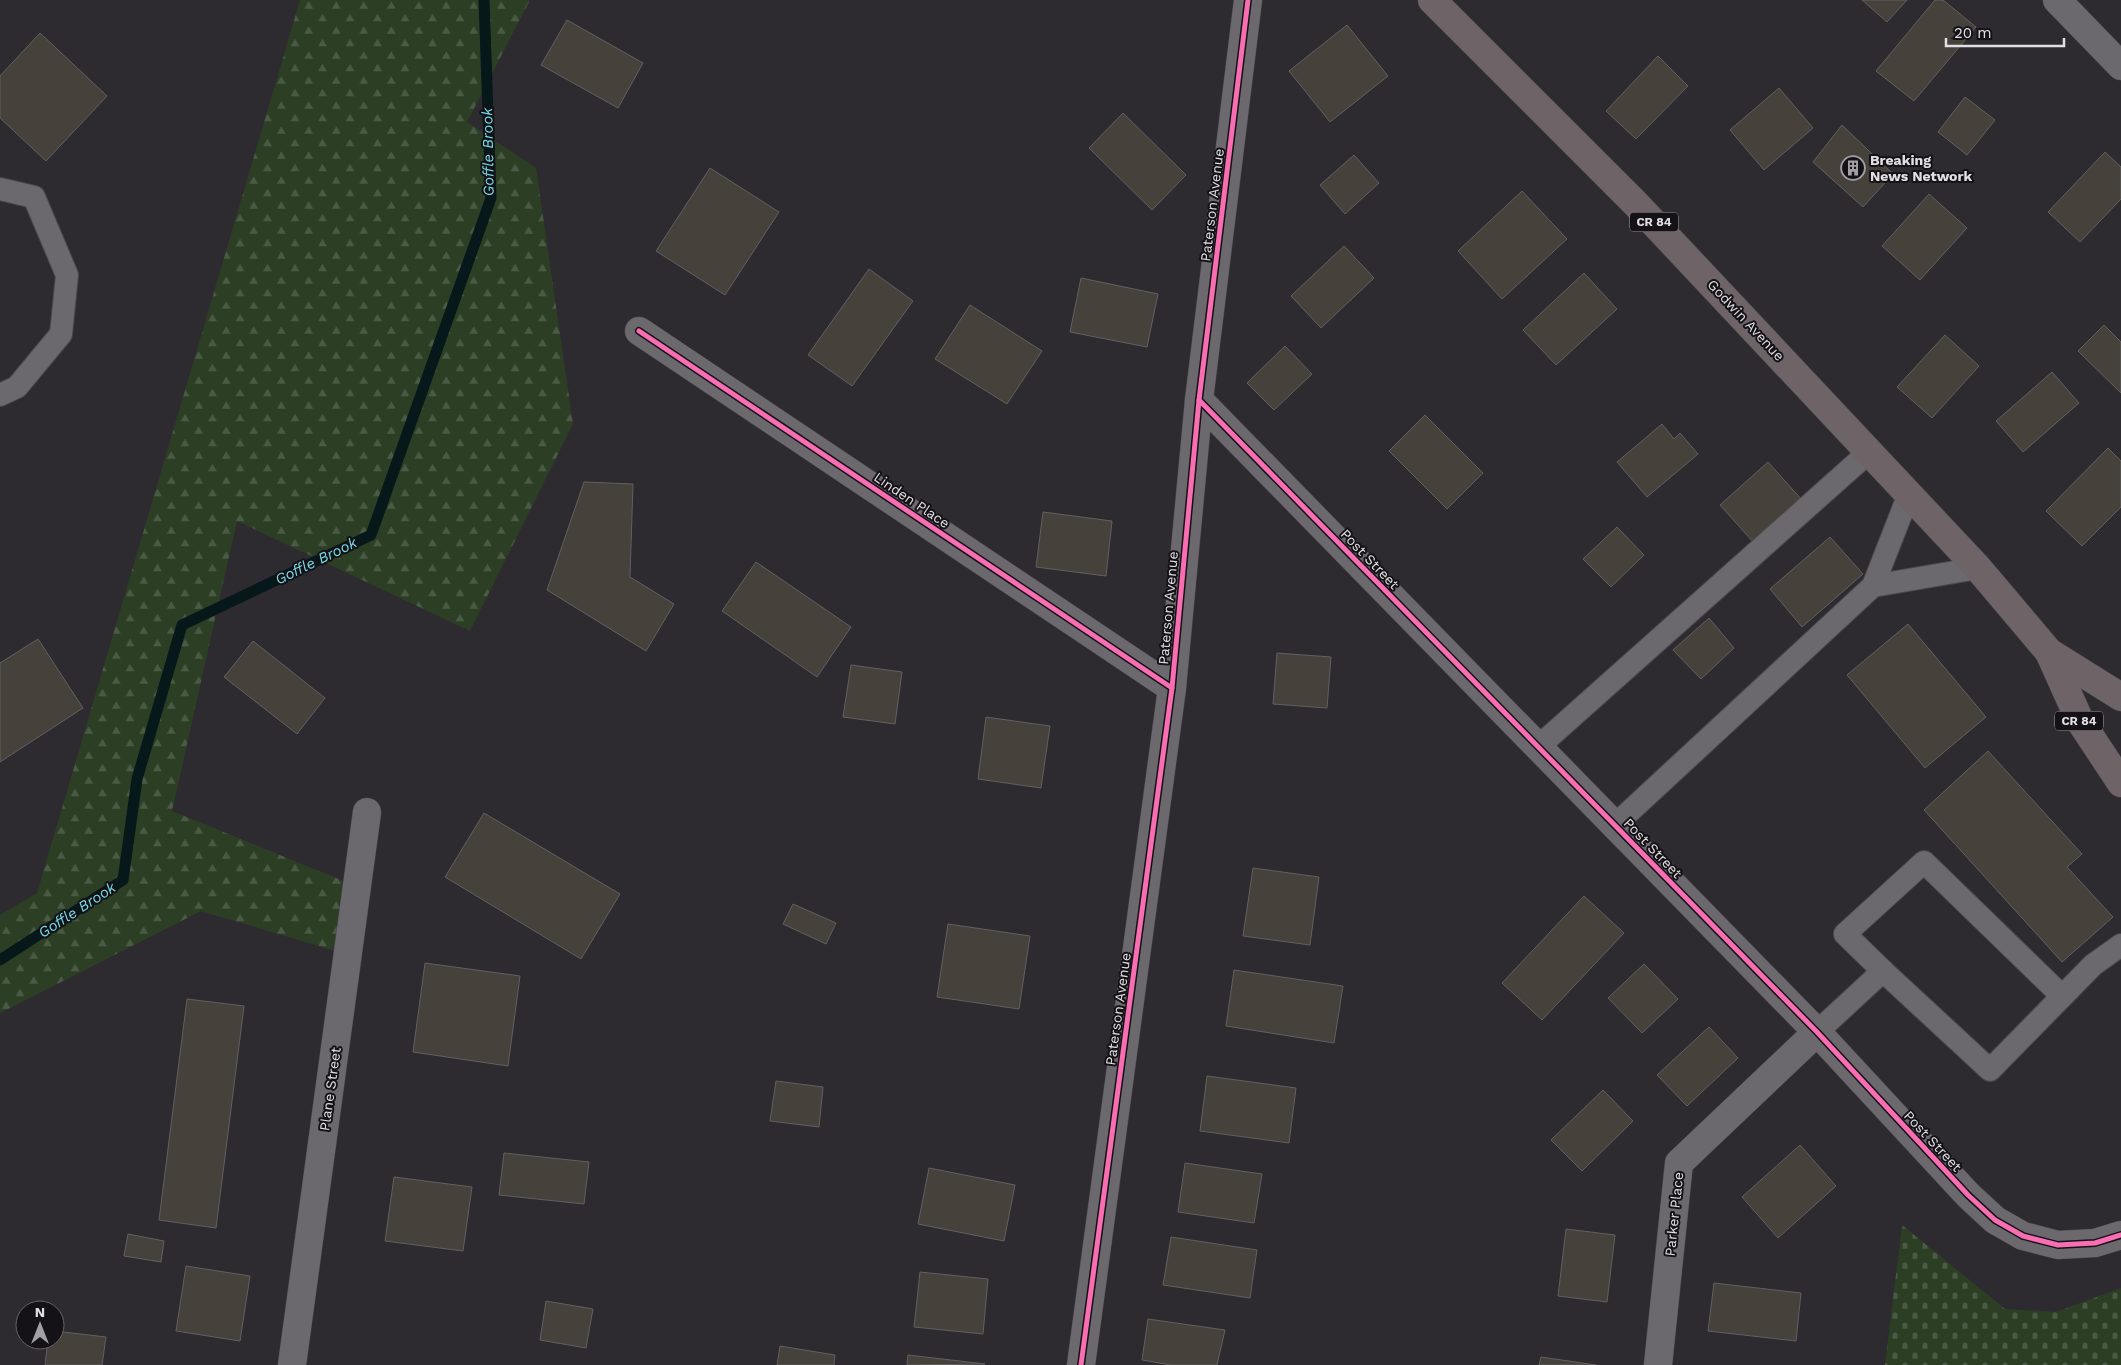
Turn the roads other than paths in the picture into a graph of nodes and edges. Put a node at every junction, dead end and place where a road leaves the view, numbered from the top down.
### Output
1 (1248, 0) edge
2 (1432, 0) edge
3 (2057, 0) edge
4 (2121, 66) edge
5 (0, 189) edge
6 (639, 331) dead end
7 (0, 394) edge
8 (1199, 400) junction
9 (1869, 452) junction
10 (1909, 494) junction
11 (1978, 568) junction
12 (1873, 586) junction
13 (2049, 652) junction
14 (1172, 688) junction
15 (2121, 697) edge
16 (1538, 747) junction
17 (2121, 783) edge
18 (367, 812) dead end
19 (1615, 825) junction
20 (2121, 945) edge
21 (1884, 971) junction
22 (2062, 996) junction
23 (1817, 1032) junction
24 (2121, 1235) edge
25 (292, 1365) edge
26 (1081, 1365) edge
27 (1658, 1365) edge

1 - 8 street, Paterson Avenue
2 - 9 main road, Godwin Avenue / CR 84
3 - 4 street
5 - 7 lane
6 - 14 street, Linden Place
8 - 14 street, Paterson Avenue
8 - 16 street, Post Street
9 - 10 main road, Godwin Avenue / CR 84
9 - 16 lane
10 - 11 main road, Godwin Avenue / CR 84
10 - 12 lane
11 - 12 lane
11 - 13 main road, Godwin Avenue / CR 84
12 - 19 lane
13 - 15 main road, Godwin Avenue / CR 84
13 - 17 main road, Godwin Avenue / CR 84
14 - 26 street, Paterson Avenue
16 - 19 street, Post Street
18 - 25 street, Plane Street
19 - 23 street, Post Street
20 - 22 lane
21 - 22 lane
21 - 22 lane
21 - 23 lane
23 - 24 street, Post Street
23 - 27 street, Parker Place

